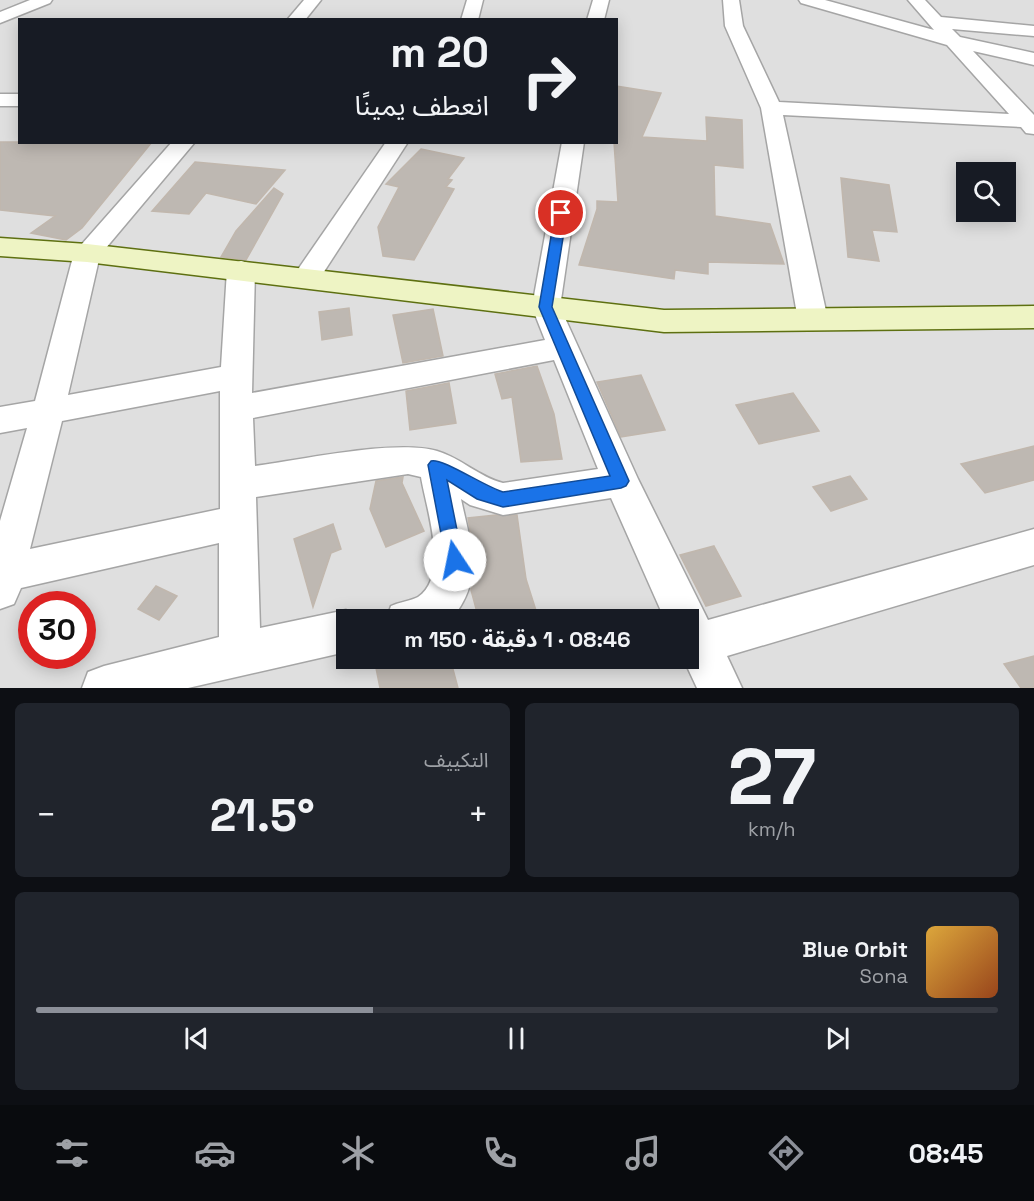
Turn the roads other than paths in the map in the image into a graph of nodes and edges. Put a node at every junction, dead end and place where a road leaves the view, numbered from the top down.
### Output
1 (44, 0) edge
2 (313, 0) edge
3 (475, 0) edge
4 (601, 0) edge
5 (731, 0) edge
6 (807, 0) edge
7 (916, 0) edge
8 (0, 18) edge
9 (297, 18) edge
10 (470, 18) edge
11 (596, 18) edge
12 (936, 22) junction
13 (0, 28) edge
14 (18, 30) edge
15 (1034, 31) edge
16 (958, 42) junction
17 (1034, 59) edge
18 (0, 100) edge
19 (18, 100) edge
20 (771, 108) junction
21 (1032, 123) edge
22 (182, 144) edge
23 (396, 144) edge
24 (573, 144) edge
25 (0, 247) edge
26 (87, 253) junction
27 (242, 270) junction
28 (306, 278) junction
29 (546, 307) junction
30 (1034, 317) edge
31 (813, 320) junction
32 (562, 348) junction
33 (236, 392) junction
34 (48, 412) junction
35 (0, 420) edge
36 (436, 465) junction
37 (621, 481) junction
38 (237, 484) junction
39 (237, 522) junction
40 (1034, 547) edge
41 (1, 579) edge
42 (434, 609) edge
43 (682, 609) edge
44 (699, 627) edge
45 (336, 634) edge
46 (699, 645) edge
47 (240, 653) junction
48 (104, 688) edge
49 (720, 688) edge

1 - 8 street
2 - 9 street
3 - 10 street
4 - 11 street
5 - 20 street
6 - 16 street
7 - 12 street
12 - 15 street
12 - 16 street
13 - 14 street
16 - 17 street
16 - 21 street
18 - 19 street
20 - 21 street
20 - 31 street
22 - 26 street
23 - 28 street
24 - 29 street
25 - 26 street
26 - 27 street
26 - 34 street
27 - 28 street
27 - 33 street
28 - 29 street
29 - 31 street
29 - 32 street
30 - 31 street
32 - 33 street
32 - 37 street
33 - 34 street
33 - 38 street
34 - 35 street
34 - 41 street
36 - 37 street
36 - 38 street
36 - 42 street
37 - 43 street
38 - 39 street
39 - 41 street
39 - 47 street
40 - 44 street
45 - 47 street
46 - 49 street
47 - 48 street

